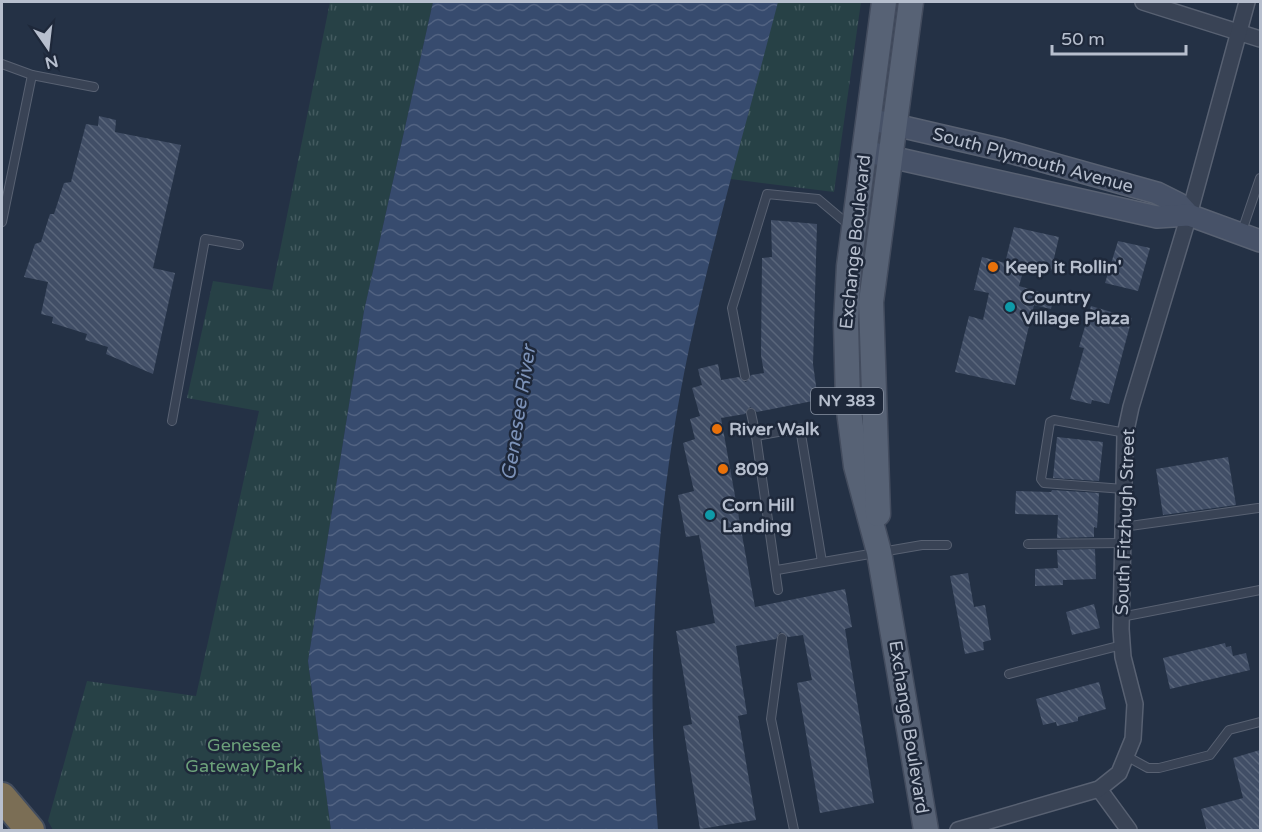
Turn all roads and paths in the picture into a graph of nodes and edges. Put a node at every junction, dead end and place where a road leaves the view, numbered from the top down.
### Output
1 (884, 2) edge
2 (911, 2) edge
3 (1143, 2) edge
4 (1247, 2) edge
5 (1239, 33) junction
6 (1260, 39) edge
7 (2, 64) edge
8 (32, 75) junction
9 (94, 87) dead end
10 (869, 119) junction
11 (894, 124) junction
12 (864, 151) junction
13 (889, 156) junction
14 (1260, 178) edge
15 (1189, 215) junction
16 (2, 222) edge
17 (854, 229) junction
18 (1251, 237) edge
19 (239, 245) dead end
20 (745, 376) dead end
21 (752, 413) dead end
22 (172, 421) dead end
23 (1126, 433) junction
24 (756, 436) junction
25 (1124, 489) junction
26 (1258, 508) dead end
27 (1123, 527) junction
28 (1123, 543) junction
29 (1028, 544) dead end
30 (947, 545) dead end
31 (879, 552) junction
32 (822, 562) junction
33 (777, 570) junction
34 (778, 590) dead end
35 (1260, 590) edge
36 (1121, 617) junction
37 (782, 638) dead end
38 (1122, 645) junction
39 (1010, 674) dead end
40 (1260, 722) edge
41 (1126, 756) junction
42 (1100, 789) junction
43 (2, 797) edge
44 (30, 831) edge
45 (794, 831) edge
46 (926, 831) edge
47 (958, 831) edge
48 (1129, 831) edge

1 - 10 main road, Exchange Boulevard / NY 383
2 - 11 main road, Exchange Boulevard / NY 383
3 - 5 street
4 - 5 street, South Fitzhugh Street
5 - 6 street
5 - 15 street, South Fitzhugh Street
7 - 8 lane
8 - 9 lane
8 - 16 lane
10 - 11 main road, South Plymouth Avenue
10 - 12 main road, Exchange Boulevard / NY 383
11 - 13 main road, Exchange Boulevard / NY 383
11 - 15 main road, South Plymouth Avenue
12 - 13 main road, South Plymouth Avenue
12 - 17 main road, Exchange Boulevard / NY 383
13 - 15 main road, South Plymouth Avenue
13 - 31 main road, Exchange Boulevard / NY 383
14 - 18 lane
15 - 18 main road, South Plymouth Avenue
15 - 23 street, South Fitzhugh Street
17 - 20 lane
17 - 31 main road, Exchange Boulevard / NY 383
19 - 22 lane
21 - 24 lane
23 - 25 street, South Fitzhugh Street
23 - 25 lane
24 - 32 lane
24 - 33 lane
25 - 27 street, South Fitzhugh Street
26 - 27 lane
27 - 28 street, South Fitzhugh Street
28 - 29 lane
28 - 36 street, South Fitzhugh Street
30 - 31 lane
31 - 32 lane
31 - 46 main road, Exchange Boulevard / NY 383
32 - 33 lane
33 - 34 lane
35 - 36 lane
36 - 38 street, South Fitzhugh Street
37 - 45 lane
38 - 39 lane
38 - 41 street, South Fitzhugh Street
40 - 41 lane
41 - 42 street, South Fitzhugh Street
42 - 47 street, South Fitzhugh Street
42 - 48 street
43 - 44 highway

